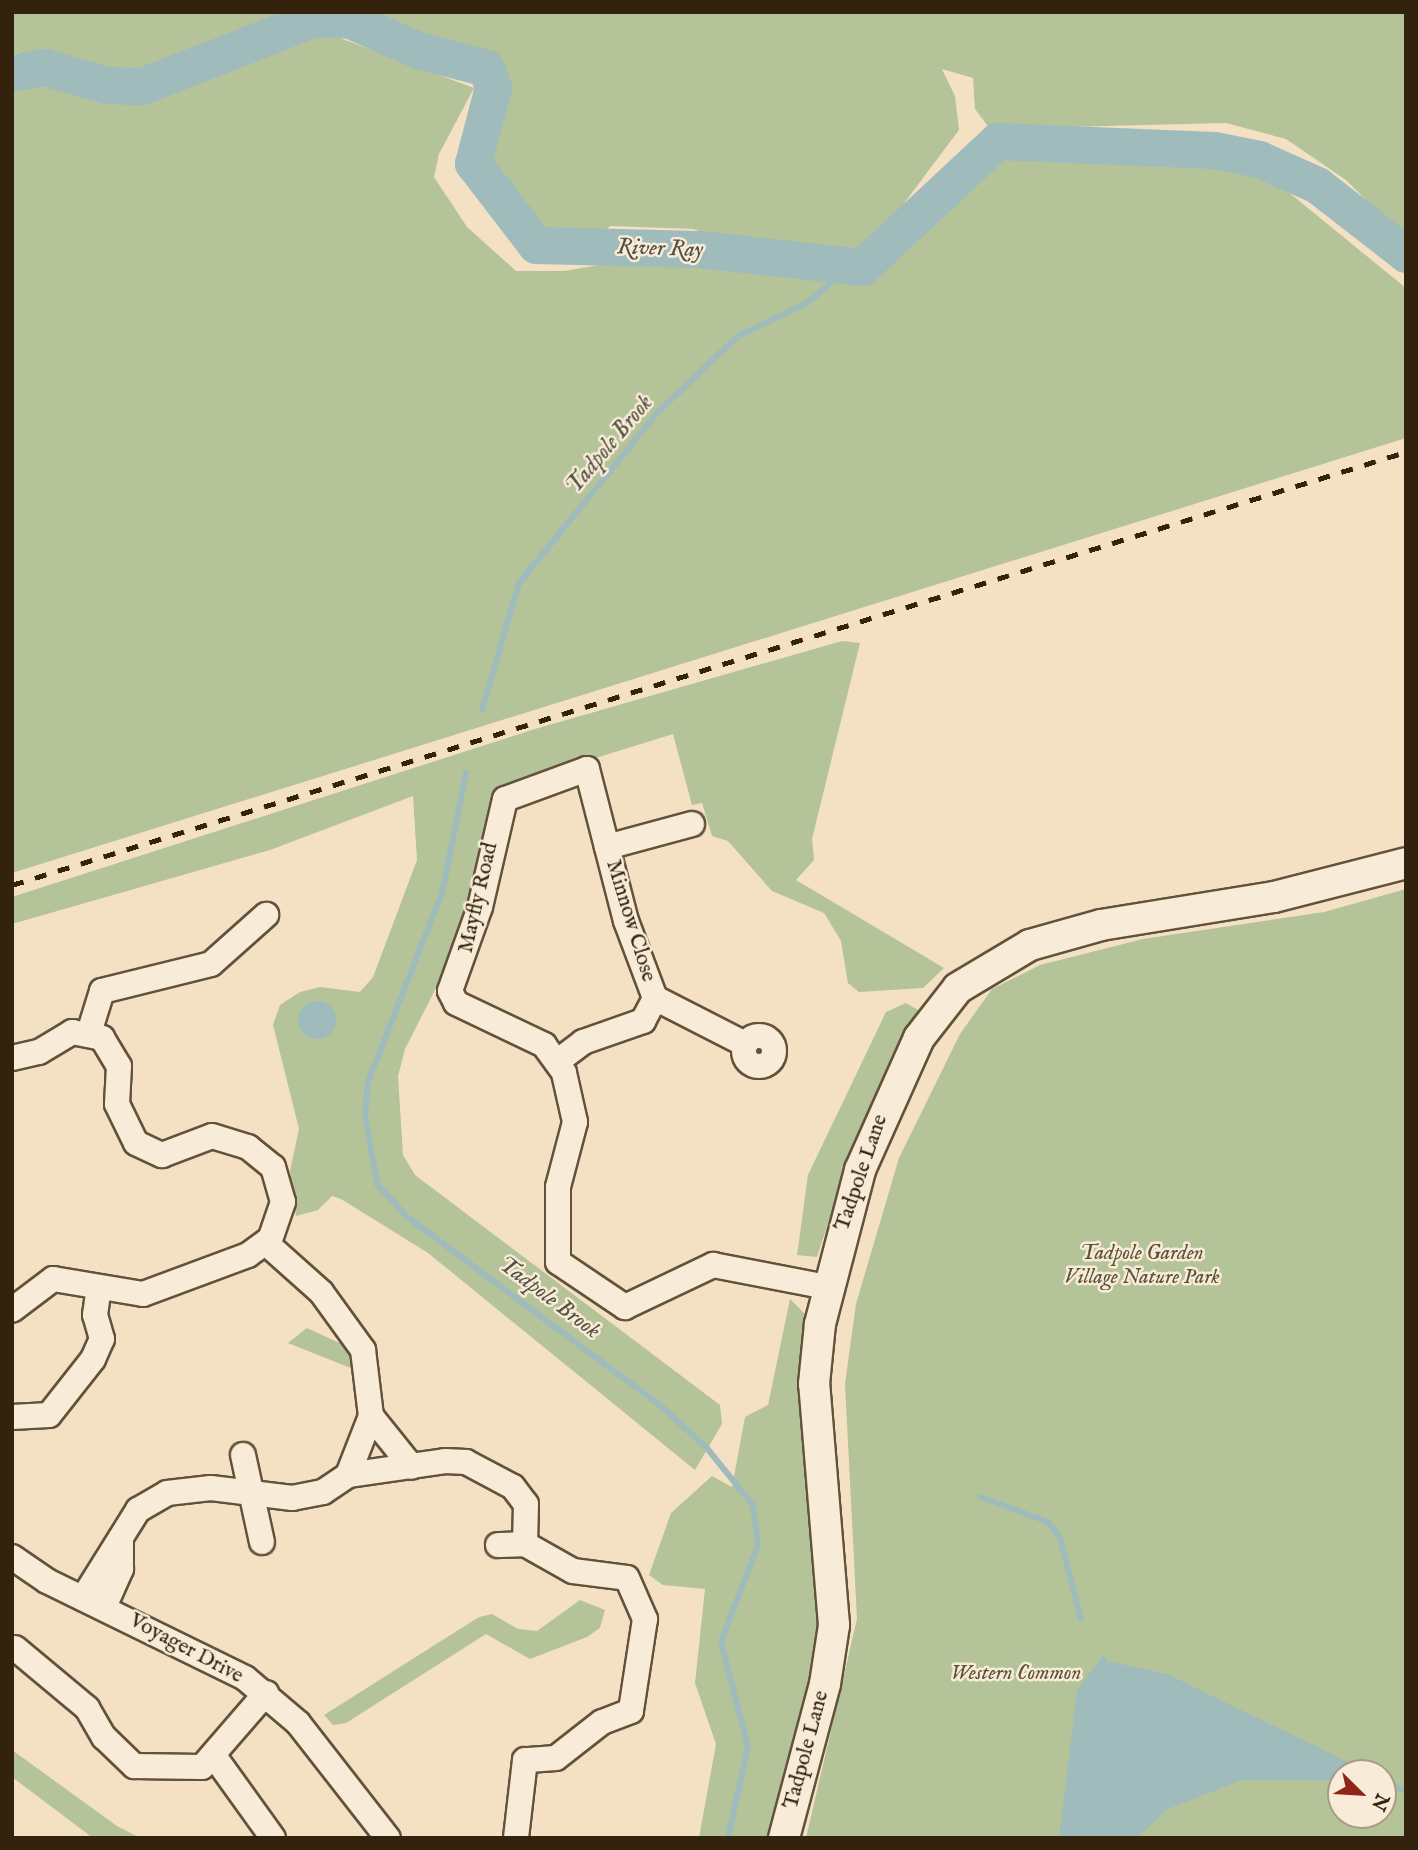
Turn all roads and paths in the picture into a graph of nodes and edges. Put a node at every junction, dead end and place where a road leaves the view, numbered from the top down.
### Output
1 (587, 769) joint
2 (692, 824) dead end
3 (607, 847) junction
4 (1406, 863) edge
5 (266, 915) dead end
6 (655, 998) junction
7 (89, 1033) junction
8 (745, 1044) dead end
9 (12, 1058) edge
10 (558, 1061) junction
11 (266, 1244) junction
12 (99, 1287) junction
13 (827, 1287) junction
14 (12, 1310) edge
15 (371, 1416) junction
16 (12, 1417) edge
17 (243, 1455) dead end
18 (412, 1467) junction
19 (348, 1475) junction
20 (254, 1496) junction
21 (262, 1542) dead end
22 (498, 1545) dead end
23 (525, 1545) junction
24 (12, 1558) edge
25 (94, 1602) junction
26 (15, 1648) dead end
27 (265, 1693) junction
28 (214, 1756) junction
29 (273, 1838) edge
30 (388, 1838) edge
31 (516, 1838) edge
32 (784, 1838) edge

1 - 3 street, Minnow Close
1 - 10 street, Mayfly Road
2 - 3 street, Minnow Close
3 - 6 street, Minnow Close
4 - 13 street, Tadpole Lane
5 - 7 street
6 - 8 street
6 - 10 street, Minnow Close
7 - 9 street
7 - 11 street
10 - 13 street
11 - 12 street
11 - 15 street
12 - 14 street
12 - 16 street
13 - 32 street, Tadpole Lane
15 - 18 street
15 - 19 street
17 - 20 street
18 - 19 street
18 - 23 street
19 - 20 street
20 - 21 street
20 - 25 street
22 - 23 street
23 - 31 street
24 - 25 street, Voyager Drive
25 - 27 street, Voyager Drive
26 - 28 street
27 - 28 street
27 - 30 street, Voyager Drive
28 - 29 street

